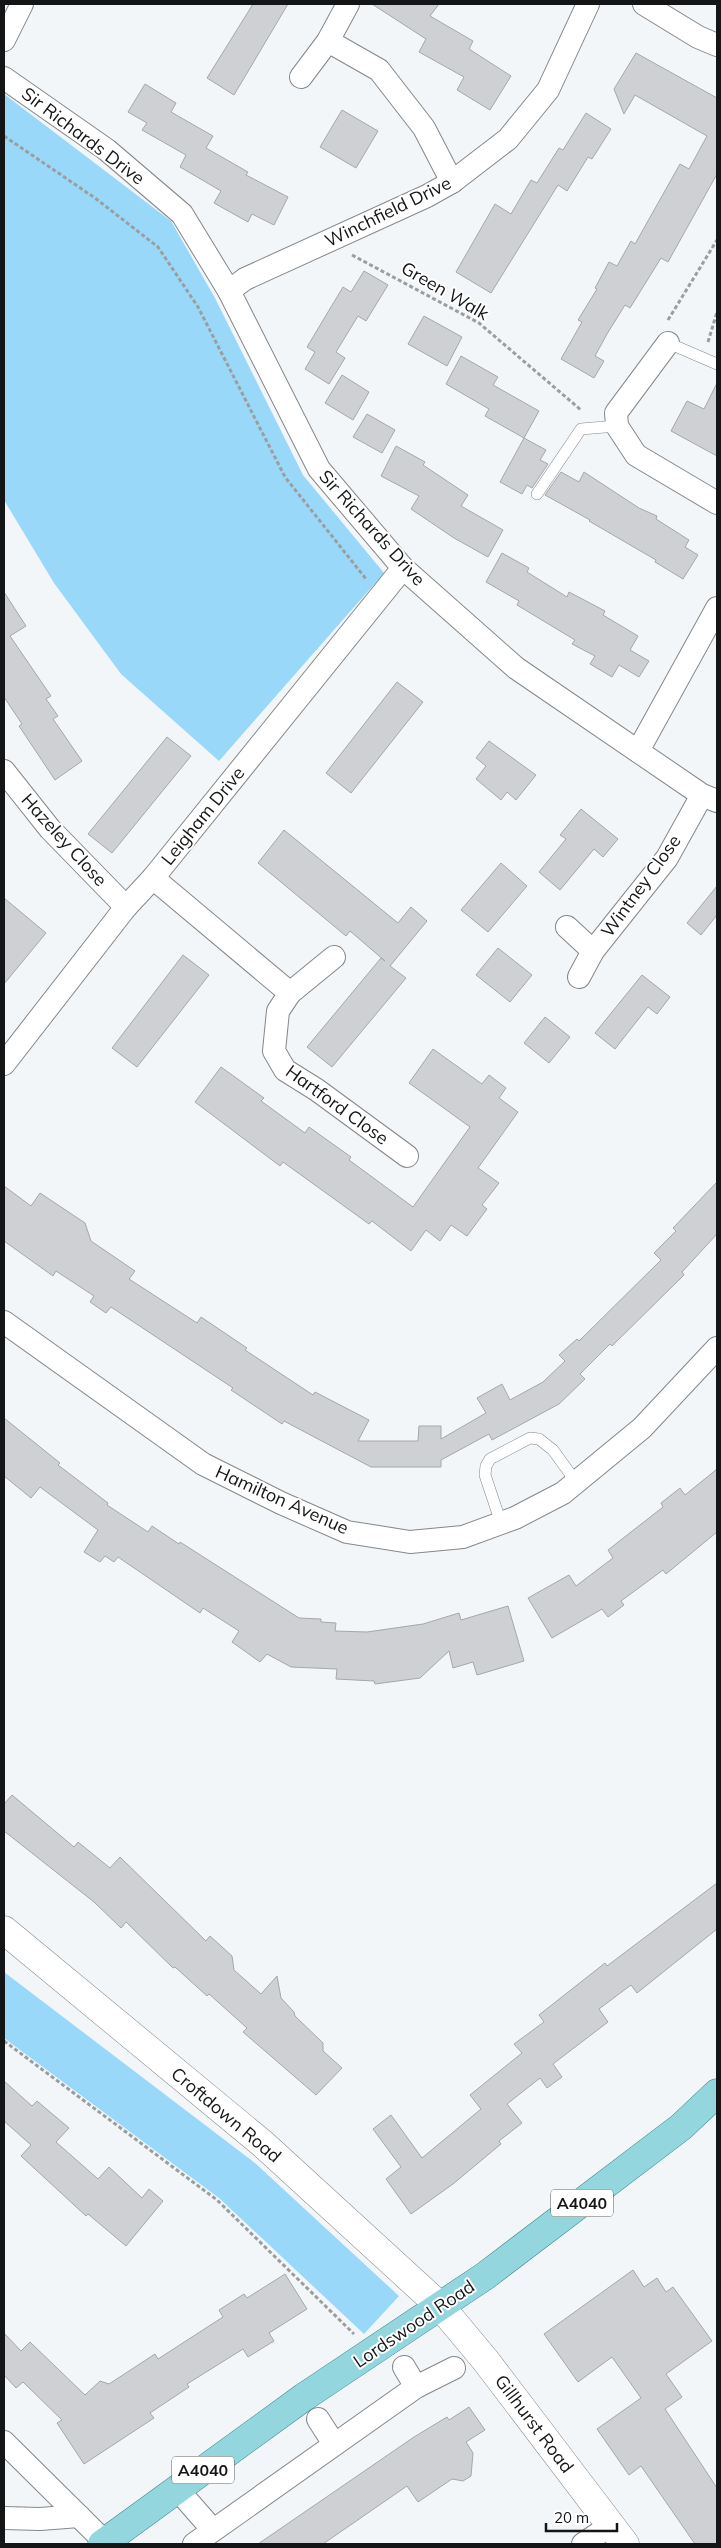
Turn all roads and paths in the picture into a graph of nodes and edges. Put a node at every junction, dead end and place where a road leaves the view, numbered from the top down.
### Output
1 (22, 4) edge
2 (348, 4) edge
3 (588, 4) edge
4 (644, 4) edge
5 (4, 40) edge
6 (328, 41) junction
7 (717, 45) edge
8 (301, 77) dead end
9 (4, 78) edge
10 (4, 136) edge
11 (452, 182) junction
12 (717, 240) edge
13 (328, 242) junction
14 (229, 291) junction
15 (717, 312) edge
16 (668, 343) junction
17 (704, 357) junction
18 (717, 364) edge
19 (617, 420) junction
20 (537, 494) dead end
21 (717, 504) edge
22 (403, 568) junction
23 (380, 597) junction
24 (717, 608) edge
25 (638, 751) junction
26 (4, 771) edge
27 (710, 798) edge
28 (153, 878) junction
29 (126, 907) junction
30 (567, 927) dead end
31 (594, 950) junction
32 (334, 957) dead end
33 (579, 976) dead end
34 (290, 993) junction
35 (4, 1064) edge
36 (407, 1156) dead end
37 (4, 1322) edge
38 (717, 1348) edge
39 (576, 1482) junction
40 (501, 1523) junction
41 (4, 1930) edge
42 (4, 2041) edge
43 (717, 2093) edge
44 (441, 2307) junction
45 (372, 2352) junction
46 (404, 2367) dead end
47 (454, 2368) dead end
48 (416, 2387) junction
49 (318, 2419) dead end
50 (4, 2442) edge
51 (334, 2444) junction
52 (177, 2489) junction
53 (80, 2516) junction
54 (4, 2518) edge
55 (213, 2530) junction
56 (618, 2535) edge
57 (111, 2541) edge
58 (194, 2544) edge
59 (583, 2544) edge

1 - 5 street
2 - 6 street
3 - 11 street, Winchfield Drive
4 - 7 street
6 - 8 street
6 - 11 street
9 - 14 street, Sir Richards Drive
10 - 23 path
11 - 13 street, Winchfield Drive
12 - 16 path
13 - 14 street, Winchfield Drive
13 - 19 path, Green Walk
14 - 22 street, Sir Richards Drive
15 - 17 path
16 - 17 lane
16 - 19 street
17 - 18 lane
19 - 20 lane
19 - 21 street
22 - 23 street, Leigham Drive
22 - 25 street, Sir Richards Drive
23 - 28 street, Leigham Drive
24 - 25 street
25 - 27 street, Sir Richards Drive
26 - 29 street, Hazeley Close
27 - 31 street, Wintney Close
28 - 29 street, Leigham Drive
28 - 34 street
29 - 35 street, Leigham Drive
30 - 31 street, Wintney Close
31 - 33 street, Wintney Close
32 - 34 street, Hartford Close
34 - 36 street, Hartford Close
37 - 40 street, Hamilton Avenue
38 - 39 street, Hamilton Avenue
39 - 40 street, Hamilton Avenue
39 - 40 lane
41 - 44 street, Croftdown Road
42 - 45 path
43 - 44 main road, Lordswood Road / A4040
44 - 45 main road, Lordswood Road / A4040
44 - 56 street, Gillhurst Road
45 - 52 main road, Lordswood Road / A4040
46 - 48 street
47 - 48 street
48 - 51 street
49 - 51 street
50 - 53 street
51 - 55 street
52 - 55 street
52 - 57 main road, Lordswood Road / A4040
53 - 54 street
53 - 57 street
55 - 58 street
56 - 59 street

